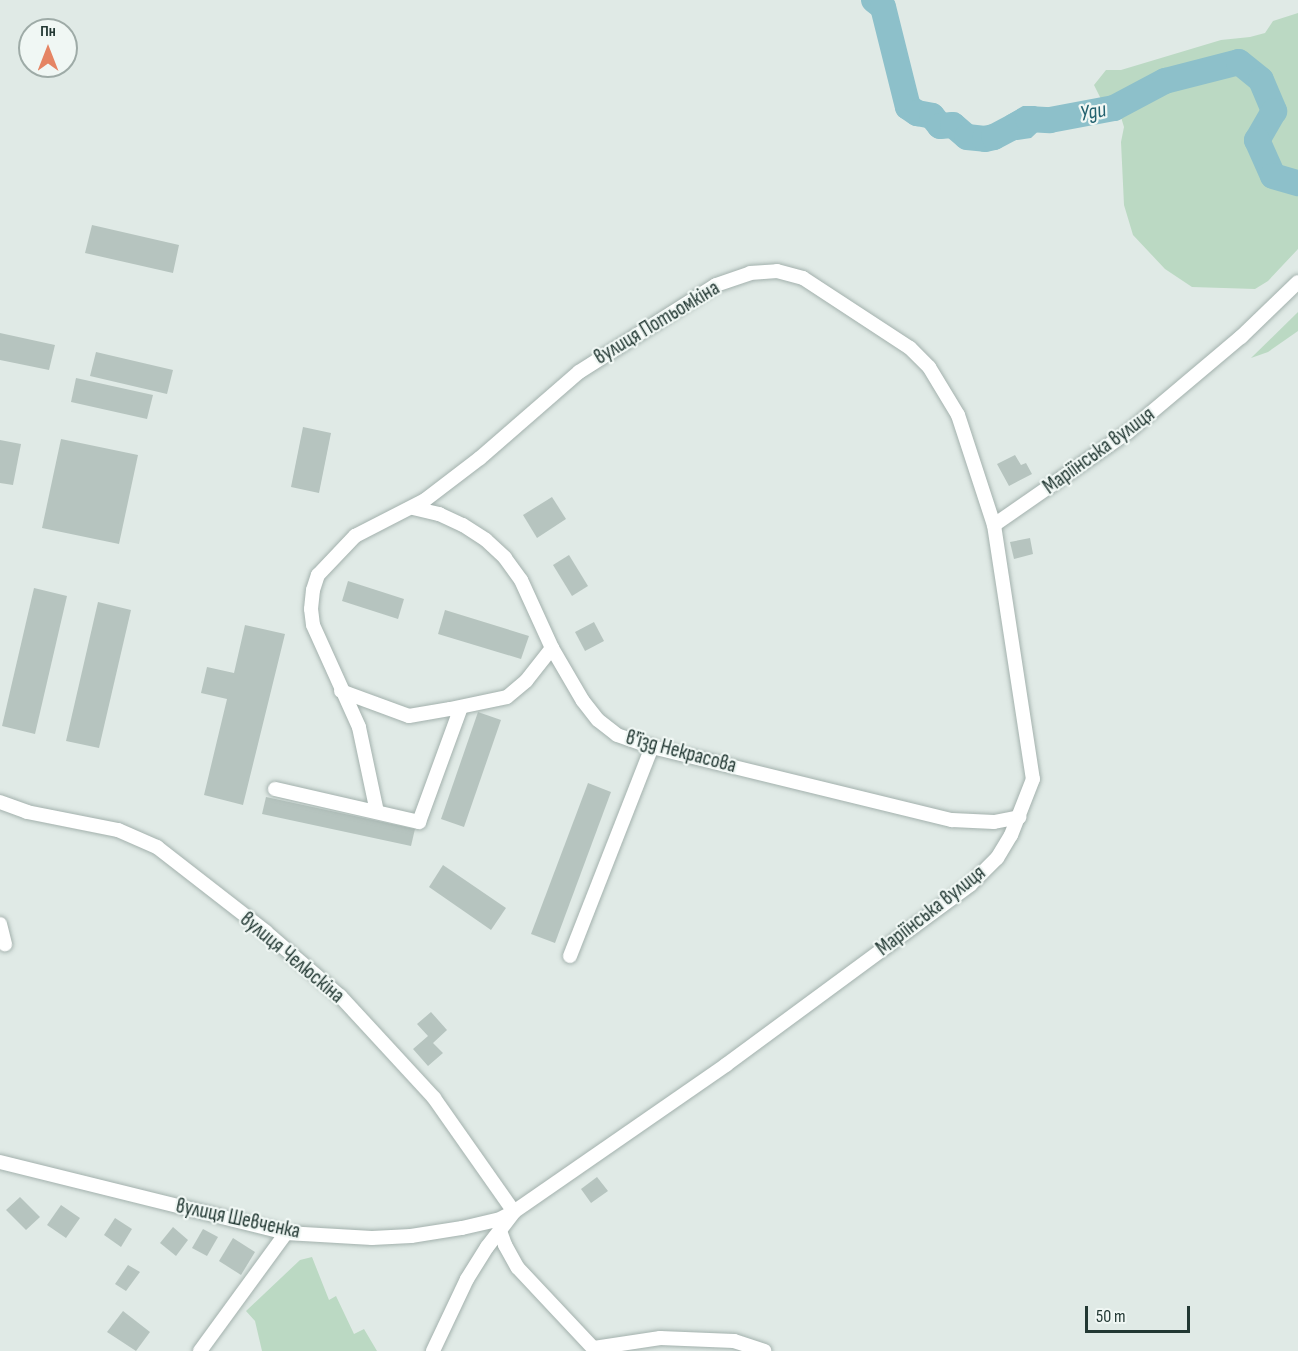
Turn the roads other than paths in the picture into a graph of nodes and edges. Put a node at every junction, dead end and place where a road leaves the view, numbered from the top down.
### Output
1 (1298, 282) edge
2 (413, 508) junction
3 (994, 525) junction
4 (552, 648) junction
5 (341, 691) junction
6 (461, 707) junction
7 (652, 747) junction
8 (275, 789) dead end
9 (0, 802) edge
10 (377, 812) junction
11 (1020, 817) junction
12 (0, 924) edge
13 (5, 944) dead end
14 (570, 956) dead end
15 (0, 1162) edge
16 (514, 1212) junction
17 (500, 1231) junction
18 (286, 1233) junction
19 (595, 1350) edge
20 (200, 1351) edge
21 (433, 1351) edge
22 (764, 1351) edge

1 - 3 street, Маріїнська вулиця
2 - 3 street, вулиця Потьомкіна
2 - 4 street, в'їзд Некрасова
2 - 5 street, вулиця Потьомкіна
3 - 11 street, Маріїнська вулиця
4 - 6 street
4 - 7 street, в'їзд Некрасова
5 - 6 street
5 - 10 street, вулиця Потьомкіна
6 - 10 street
7 - 11 street, в'їзд Некрасова
7 - 14 street
8 - 10 street
9 - 16 street, вулиця Челюскіна
11 - 16 street, Маріїнська вулиця
12 - 13 street
15 - 18 street, вулиця Шевченка
16 - 17 street, Маріїнська вулиця
16 - 18 street, вулиця Шевченка
17 - 19 street
17 - 21 street, Маріїнська вулиця
18 - 20 street
19 - 22 street

